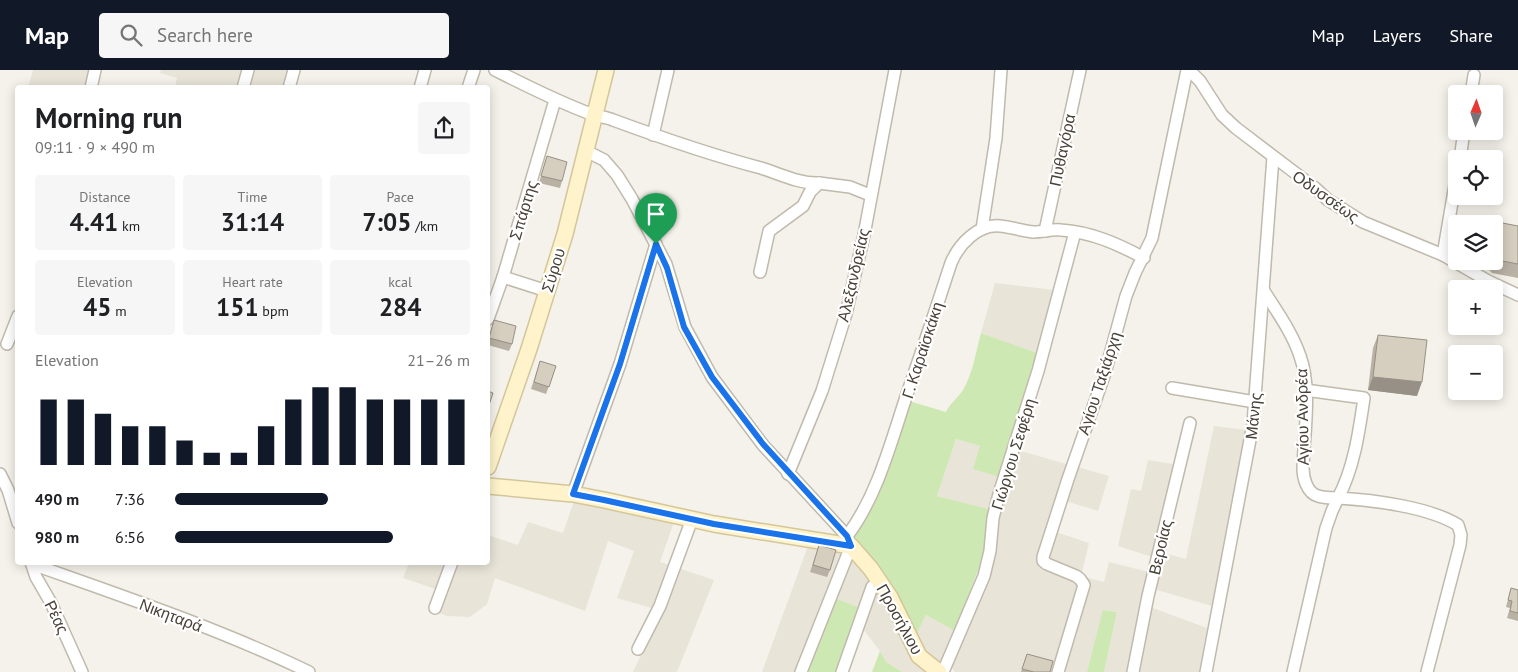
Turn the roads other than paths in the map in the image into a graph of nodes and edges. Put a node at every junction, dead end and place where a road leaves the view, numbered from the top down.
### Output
1 (96, 70) edge
2 (248, 70) edge
3 (294, 70) edge
4 (425, 70) edge
5 (474, 70) edge
6 (495, 70) edge
7 (606, 70) edge
8 (668, 70) edge
9 (895, 70) edge
10 (1001, 70) edge
11 (1080, 70) edge
12 (1188, 70) edge
13 (1474, 75) dead end
14 (92, 85) edge
15 (245, 85) edge
16 (290, 85) edge
17 (421, 85) edge
18 (469, 85) edge
19 (1472, 85) edge
20 (555, 100) junction
21 (594, 115) junction
22 (653, 135) junction
23 (586, 151) junction
24 (1272, 157) junction
25 (819, 183) junction
26 (870, 195) junction
27 (1452, 205) edge
28 (982, 229) junction
29 (1045, 230) junction
30 (1075, 232) junction
31 (656, 244) junction
32 (1443, 255) junction
33 (1144, 258) junction
34 (760, 272) dead end
35 (503, 277) junction
36 (547, 291) junction
37 (1264, 291) junction
38 (1518, 295) edge
39 (490, 313) edge
40 (15, 325) edge
41 (8, 345) edge
42 (1172, 388) dead end
43 (1306, 390) junction
44 (1255, 402) junction
45 (1190, 423) dead end
46 (490, 461) edge
47 (0, 474) edge
48 (788, 474) junction
49 (490, 486) edge
50 (573, 494) junction
51 (1338, 498) junction
52 (15, 513) edge
53 (692, 519) junction
54 (849, 541) junction
55 (32, 565) edge
56 (36, 565) edge
57 (451, 565) edge
58 (880, 582) junction
59 (435, 608) dead end
60 (638, 649) dead end
61 (82, 672) edge
62 (309, 672) edge
63 (802, 672) edge
64 (842, 672) edge
65 (941, 672) edge
66 (1058, 672) edge
67 (1133, 672) edge
68 (1206, 672) edge
69 (1293, 672) edge
70 (1427, 672) edge

1 - 14 street
2 - 15 street
3 - 16 street
4 - 17 street
5 - 18 street
6 - 20 street
7 - 21 street, Σύρου
8 - 22 street
9 - 26 street, Αλεξανδρείας
10 - 28 street
11 - 29 street, Πυθαγόρα
12 - 24 street, Οδυσσέως
12 - 33 street, Αγίου Ταξιάρχη
13 - 19 street
20 - 21 street
20 - 35 street, Σπάρτης
21 - 22 street
21 - 23 street, Σύρου
22 - 25 street
23 - 31 street
23 - 36 street, Σύρου
24 - 32 street, Οδυσσέως
24 - 37 street, Μάνης
25 - 26 street
25 - 34 street
26 - 48 street, Αλεξανδρείας
27 - 32 street
28 - 29 street
28 - 54 street, Γ. Καραϊσκάκη
29 - 30 street
30 - 33 street
30 - 65 street, Γιώργου Σεφέρη
31 - 48 street
31 - 50 street
32 - 38 street, Οδυσσέως
33 - 66 street, Αγίου Ταξιάρχη
35 - 36 street
35 - 39 street, Σπάρτης
36 - 46 street, Σύρου
37 - 43 street, Αγίου Ανδρέα
37 - 44 street, Μάνης
40 - 41 street
42 - 44 street
43 - 51 street, Αγίου Ανδρέα
43 - 51 street
44 - 68 street, Μάνης
45 - 67 street, Βεροίας
47 - 52 street
48 - 54 street
49 - 50 street
50 - 53 street
51 - 69 street
51 - 70 street, Αγίου Ανδρέα
53 - 54 street
53 - 60 street
54 - 58 street, Προσήλιου
54 - 63 street, Γ. Καραϊσκάκη
55 - 61 street, Ρέας
56 - 62 street, Νικηταρά
57 - 59 street
58 - 64 street
58 - 65 street, Προσήλιου

